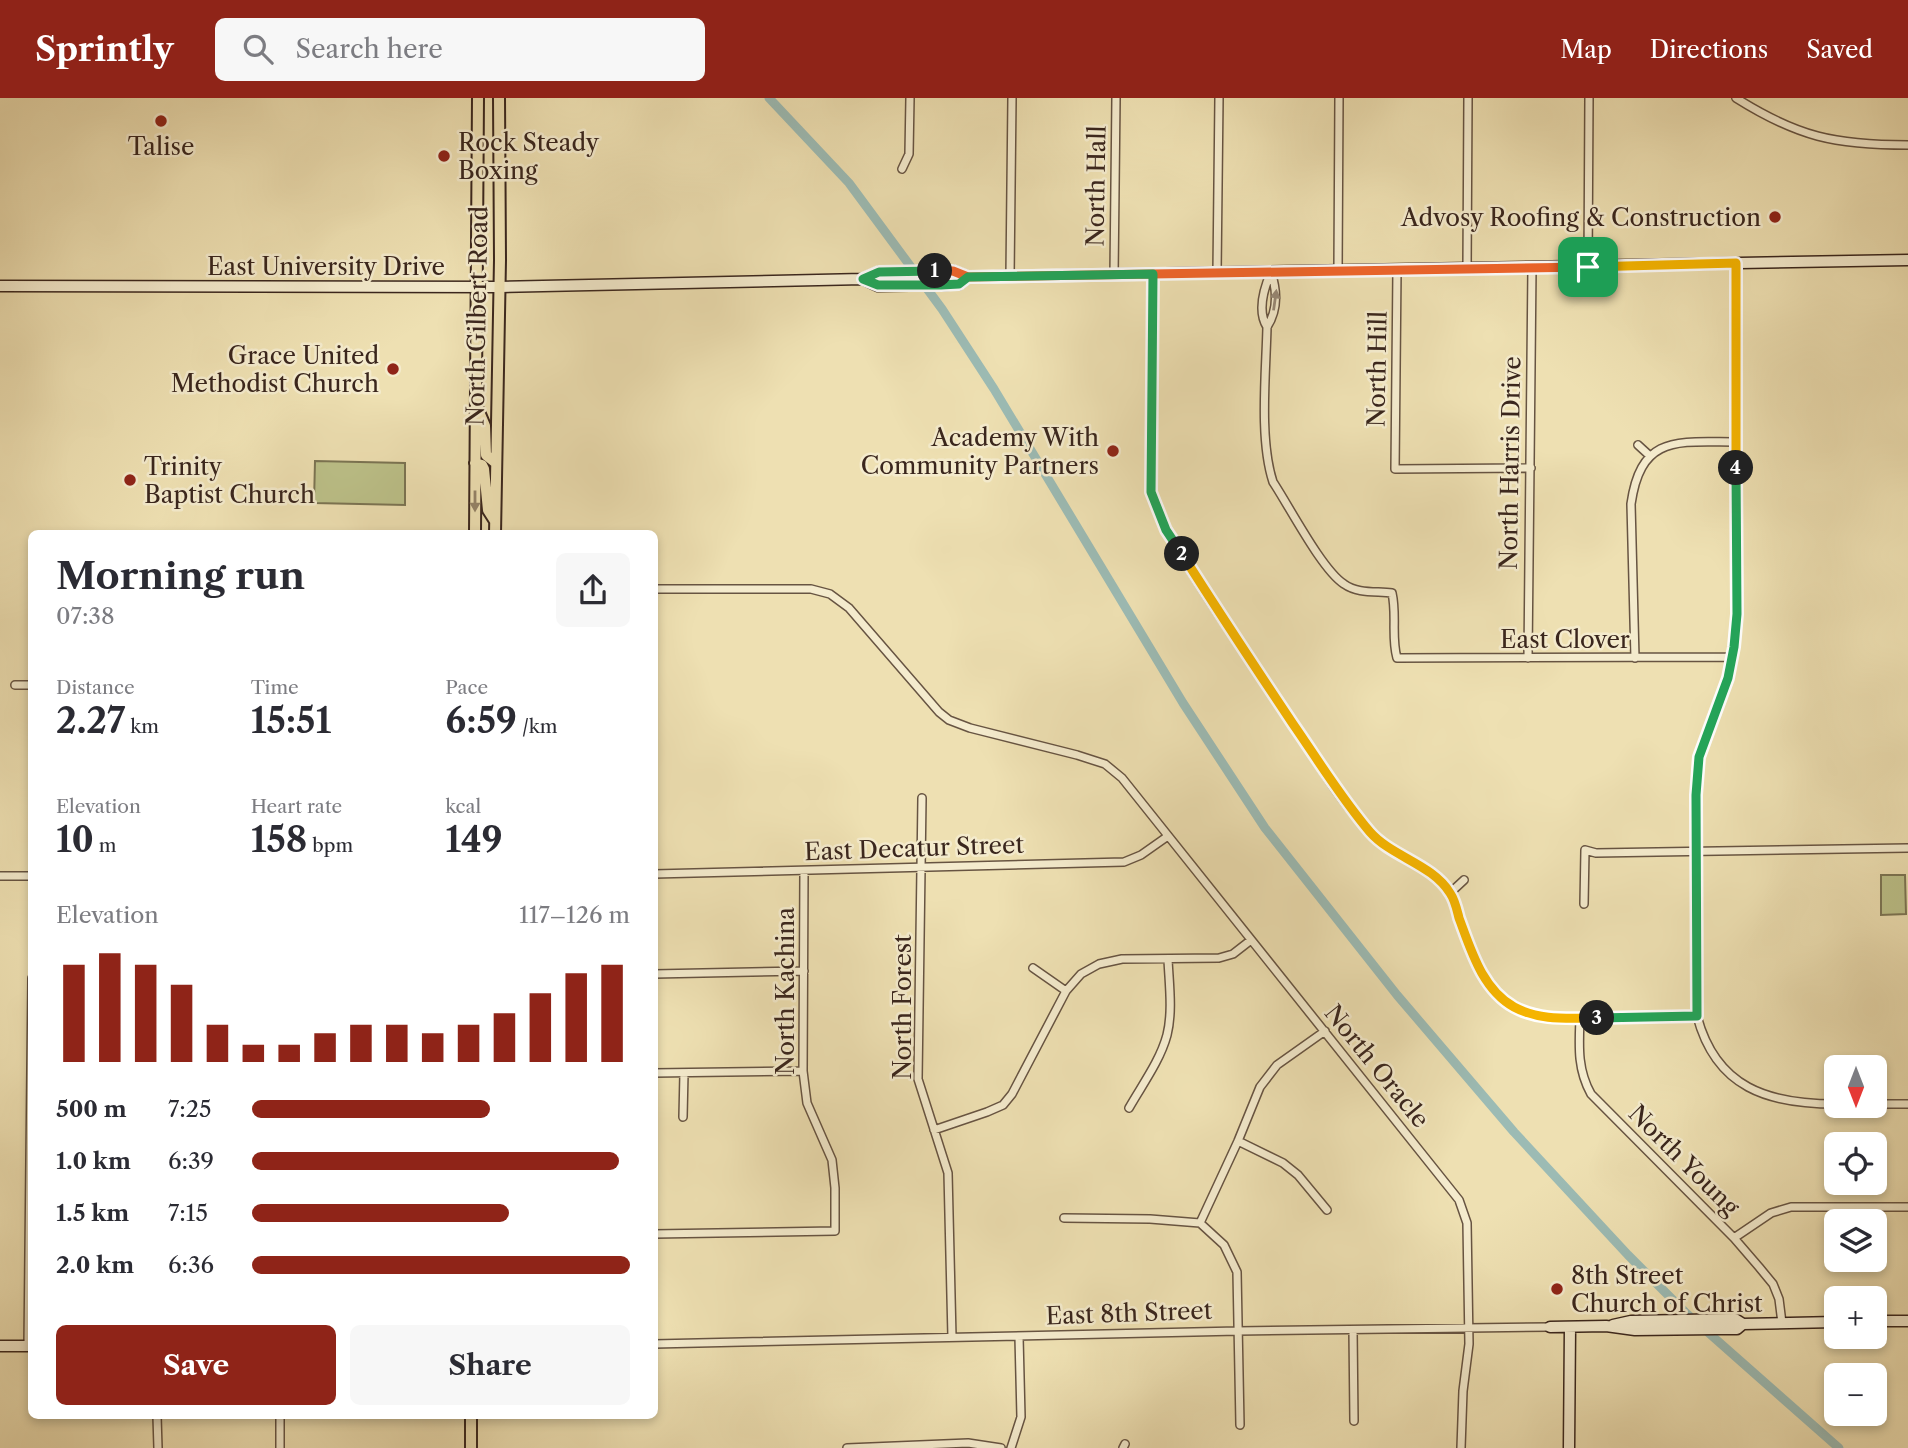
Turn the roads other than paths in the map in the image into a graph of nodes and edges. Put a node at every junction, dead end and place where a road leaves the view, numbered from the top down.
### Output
1 (478, 98) edge
2 (499, 98) edge
3 (910, 98) edge
4 (1012, 98) edge
5 (1116, 98) edge
6 (1219, 98) edge
7 (1339, 98) edge
8 (1468, 98) edge
9 (1589, 98) edge
10 (1736, 98) edge
11 (477, 130) junction
12 (499, 131) junction
13 (1908, 145) edge
14 (902, 169) dead end
15 (1908, 260) edge
16 (1736, 263) junction
17 (1532, 267) junction
18 (1588, 267) junction
19 (1467, 268) junction
20 (1397, 270) junction
21 (1338, 271) junction
22 (1217, 272) junction
23 (1271, 272) junction
24 (1153, 274) junction
25 (1114, 275) junction
26 (1010, 276) junction
27 (968, 277) junction
28 (863, 279) junction
29 (0, 286) edge
30 (477, 286) junction
31 (500, 287) junction
32 (1266, 327) junction
33 (476, 405) junction
34 (1736, 442) junction
35 (1638, 444) dead end
36 (1650, 456) junction
37 (475, 463) junction
38 (496, 463) junction
39 (1531, 468) junction
40 (495, 521) junction
41 (475, 530) edge
42 (495, 530) edge
43 (658, 589) edge
44 (1733, 657) junction
45 (1528, 658) junction
46 (1634, 658) junction
47 (15, 685) dead end
48 (28, 685) edge
49 (922, 798) dead end
50 (1168, 836) junction
51 (1908, 848) edge
52 (1696, 852) junction
53 (922, 867) junction
54 (804, 872) junction
55 (658, 874) edge
56 (0, 876) edge
57 (28, 876) edge
58 (1464, 880) dead end
59 (1450, 893) junction
60 (1584, 904) dead end
61 (1251, 940) junction
62 (1168, 958) junction
63 (1033, 968) dead end
64 (804, 971) junction
65 (658, 974) edge
66 (1066, 991) junction
67 (1697, 1016) junction
68 (1580, 1018) junction
69 (1325, 1031) junction
70 (803, 1071) junction
71 (658, 1073) edge
72 (684, 1073) junction
73 (1824, 1103) edge
74 (1887, 1104) edge
75 (1908, 1104) edge
76 (1129, 1108) dead end
77 (683, 1117) dead end
78 (934, 1130) junction
79 (1238, 1141) junction
80 (1908, 1207) edge
81 (1326, 1210) dead end
82 (1064, 1218) dead end
83 (1200, 1223) junction
84 (658, 1234) edge
85 (1734, 1238) junction
86 (1887, 1321) edge
87 (1908, 1321) edge
88 (1824, 1322) edge
89 (1782, 1323) junction
90 (1743, 1324) junction
91 (1605, 1326) junction
92 (1550, 1327) joint
93 (1570, 1327) junction
94 (1469, 1329) junction
95 (1353, 1330) junction
96 (1238, 1331) junction
97 (952, 1337) junction
98 (1019, 1337) junction
99 (658, 1344) edge
100 (0, 1346) edge
101 (28, 1346) edge
102 (158, 1419) edge
103 (280, 1419) edge
104 (471, 1419) edge
105 (1354, 1421) dead end
106 (1240, 1425) dead end
107 (158, 1448) edge
108 (280, 1448) edge
109 (471, 1448) edge
110 (847, 1448) edge
111 (1001, 1448) edge
112 (1011, 1448) edge
113 (1461, 1448) edge
114 (1569, 1448) edge

1 - 11 main road, North Gilbert Road
2 - 12 main road, North Gilbert Road
3 - 14 street
4 - 26 street
5 - 25 street, North Hall
6 - 22 street
7 - 21 street
8 - 19 street
9 - 18 street
10 - 13 street
11 - 12 main road
11 - 30 main road, North Gilbert Road
12 - 31 main road, North Gilbert Road
15 - 16 main road, East University Drive
16 - 18 main road, East University Drive
16 - 34 street
17 - 18 main road, East University Drive
17 - 19 main road, East University Drive
17 - 39 street, North Harris Drive
19 - 20 main road, East University Drive
20 - 21 main road, East University Drive
20 - 39 street, North Hill
21 - 23 main road, East University Drive
22 - 23 main road, East University Drive
22 - 24 main road, East University Drive
23 - 32 street
32 -> 23 street
24 - 25 main road, East University Drive
24 - 59 street
25 - 26 main road, East University Drive
26 - 27 main road, East University Drive
27 - 28 main road, East University Drive
27 - 28 main road, East University Drive
28 - 31 main road, East University Drive
29 - 30 main road, East University Drive
30 - 31 main road, East University Drive
30 - 33 main road, North Gilbert Road
31 - 38 main road, North Gilbert Road
32 - 45 street, East Clover
33 - 37 main road, North Gilbert Road
33 - 38 main road
34 - 36 street
34 - 44 street
35 - 36 street
36 - 46 street
37 - 40 main road
37 -> 41 main road, North Gilbert Road
38 - 40 main road, North Gilbert Road
39 - 45 street, North Harris Drive
40 - 42 main road, North Gilbert Road
43 - 50 street, North Oracle
44 - 46 street, East Clover
44 - 52 street
45 - 46 street, East Clover
47 - 48 street
49 - 53 street, North Forest
50 - 53 street, East Decatur Street
50 - 61 street, North Oracle
51 - 52 street
52 - 60 street
52 - 67 street
53 - 54 street, East Decatur Street
53 - 78 street, North Forest
54 - 55 street, East Decatur Street
54 - 64 street, North Kachina
56 - 57 street
58 - 59 street
59 - 68 street
61 - 62 street
61 - 69 street, North Oracle
62 - 66 street
62 - 76 street
63 - 66 street
64 - 65 street
64 - 70 street, North Kachina
66 - 78 street
67 - 68 street
67 - 73 street
68 - 85 street, North Young
69 - 79 street
69 - 94 street, North Oracle
70 - 72 street
70 - 84 street, North Kachina
71 - 72 street
72 - 77 street
74 - 75 street
78 - 97 street, North Forest
79 - 81 street
79 - 83 street
80 - 85 street
82 - 83 street
83 - 96 street
85 - 89 street, North Young
86 - 87 main road
88 - 89 main road, East 8th Street
89 - 90 main road, East 8th Street
90 - 91 main road, East 8th Street
90 - 91 main road, East 8th Street
91 - 93 main road, East 8th Street
92 - 93 main road, East 8th Street
92 - 94 street, East 8th Street
93 - 114 main road
94 - 95 street, East 8th Street
94 - 113 street, North Oracle
95 - 96 street, East 8th Street
95 - 105 street
96 - 98 street, East 8th Street
96 - 106 street
97 - 98 street, East 8th Street
97 - 99 street, East 8th Street
98 - 112 street
100 - 101 main road
102 - 107 street
103 - 108 street
104 - 109 main road
110 - 111 street

